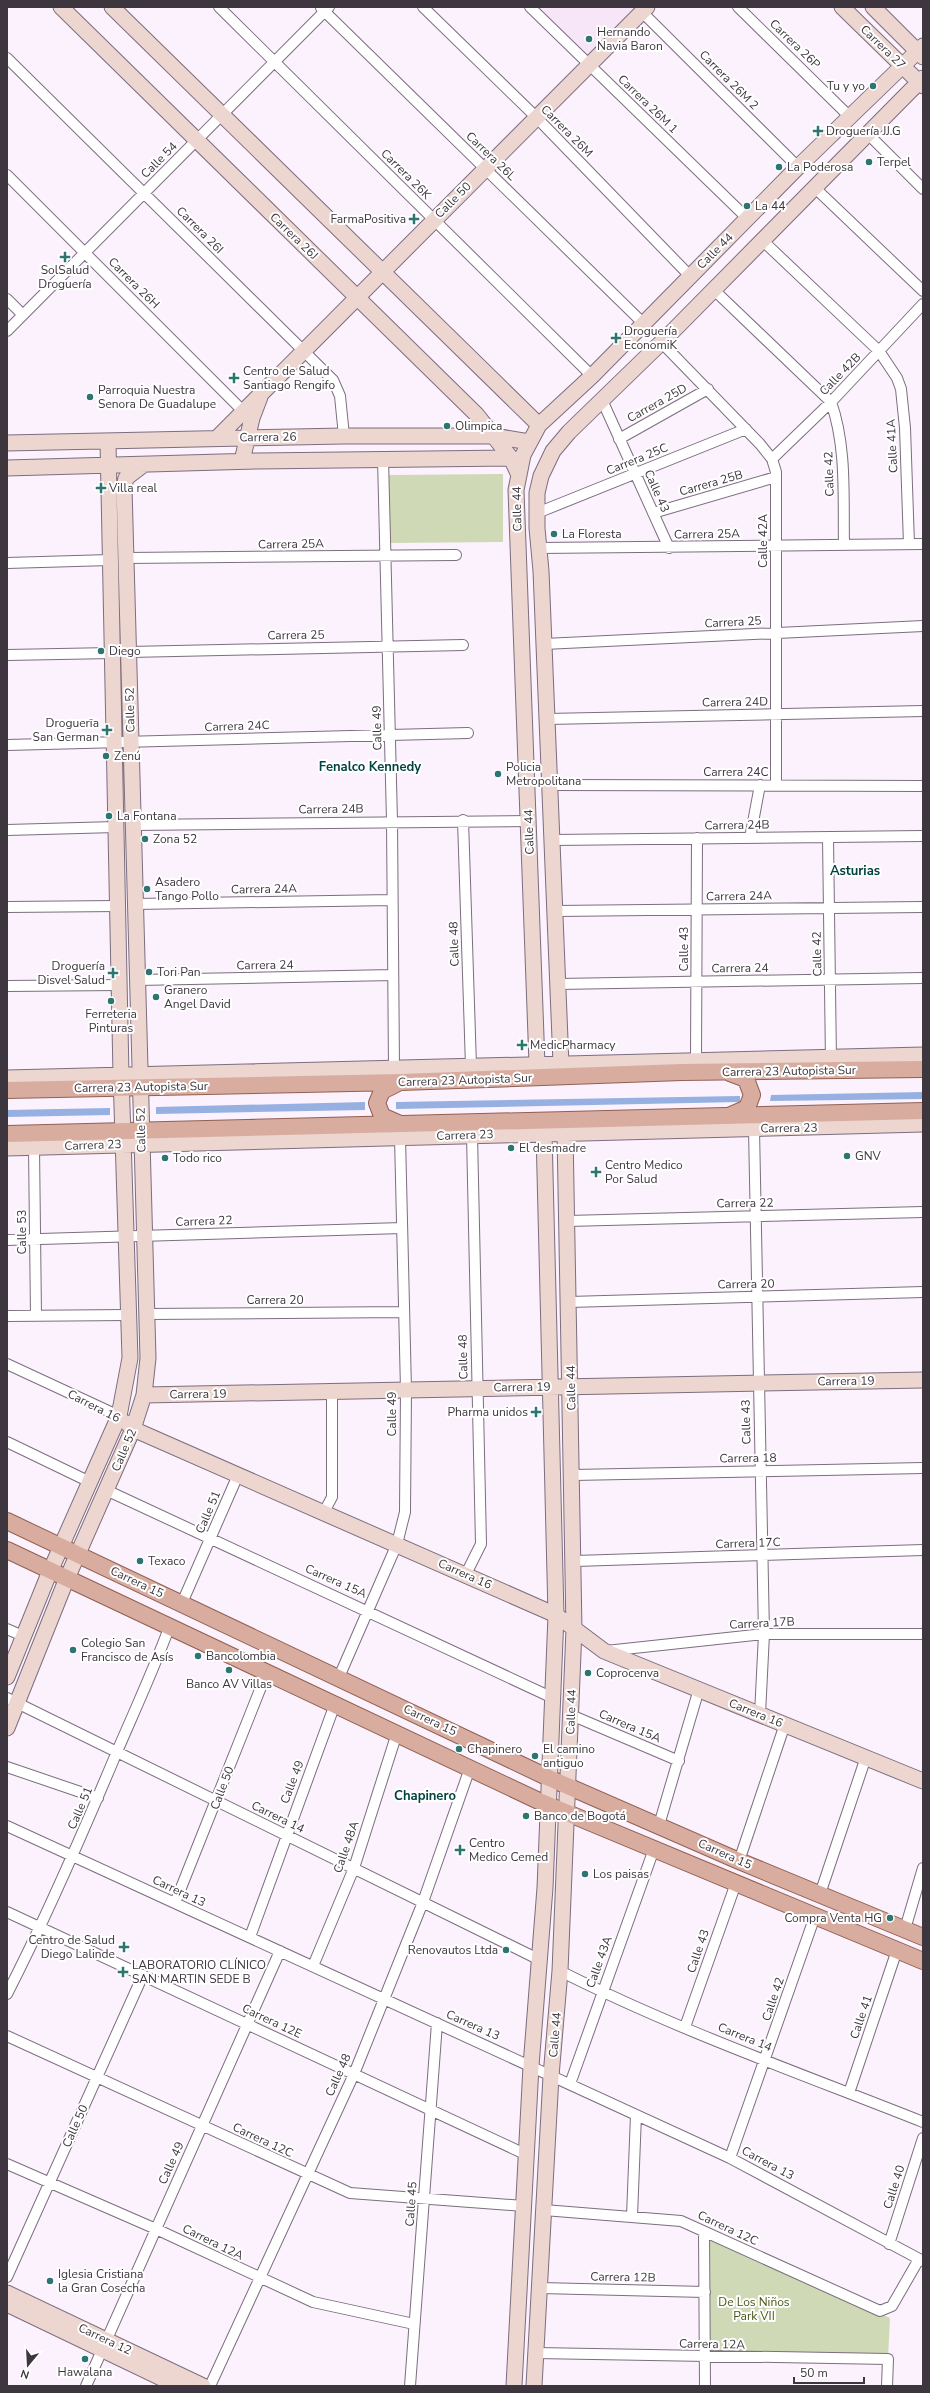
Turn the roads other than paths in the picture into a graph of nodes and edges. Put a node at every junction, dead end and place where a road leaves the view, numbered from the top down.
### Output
1 (61, 7) edge
2 (112, 7) edge
3 (219, 7) edge
4 (423, 7) edge
5 (530, 7) edge
6 (738, 7) edge
7 (842, 7) edge
8 (873, 7) edge
9 (324, 8) edge
10 (645, 10) edge
11 (921, 51) edge
12 (7, 58) edge
13 (274, 62) junction
14 (590, 65) junction
15 (902, 66) junction
16 (922, 82) edge
17 (222, 114) junction
18 (850, 116) junction
19 (536, 117) junction
20 (867, 133) junction
21 (196, 141) junction
22 (798, 167) junction
23 (485, 169) junction
24 (7, 175) edge
25 (814, 187) junction
26 (923, 189) edge
27 (144, 193) junction
28 (748, 219) junction
29 (434, 220) junction
30 (762, 240) junction
31 (723, 244) junction
32 (85, 253) junction
33 (746, 256) junction
34 (735, 267) junction
35 (382, 272) junction
36 (690, 276) junction
37 (713, 289) junction
38 (923, 291) edge
39 (356, 297) junction
40 (7, 299) edge
41 (923, 304) edge
42 (23, 315) junction
43 (644, 324) junction
44 (7, 331) edge
45 (661, 342) junction
46 (302, 350) junction
47 (879, 351) junction
48 (592, 376) junction
49 (708, 389) junction
50 (261, 396) junction
51 (602, 400) junction
52 (831, 402) junction
53 (243, 411) junction
54 (539, 425) junction
55 (746, 429) junction
56 (344, 436) junction
57 (494, 436) junction
58 (247, 437) junction
59 (217, 438) junction
60 (619, 439) junction
61 (108, 442) junction
62 (529, 442) junction
63 (7, 443) edge
64 (511, 458) junction
65 (383, 459) junction
66 (772, 459) junction
67 (242, 461) junction
68 (108, 466) junction
69 (143, 466) junction
70 (7, 468) edge
71 (518, 473) junction
72 (635, 474) junction
73 (776, 477) junction
74 (537, 513) junction
75 (653, 513) junction
76 (909, 544) junction
77 (923, 544) edge
78 (844, 545) junction
79 (776, 546) junction
80 (539, 548) junction
81 (669, 548) junction
82 (456, 555) dead end
83 (385, 556) junction
84 (126, 558) junction
85 (110, 560) junction
86 (7, 563) edge
87 (541, 571) junction
88 (518, 572) junction
89 (923, 626) edge
90 (775, 633) junction
91 (544, 644) junction
92 (463, 645) dead end
93 (388, 646) junction
94 (129, 652) junction
95 (112, 653) junction
96 (7, 655) edge
97 (923, 711) edge
98 (776, 714) junction
99 (547, 719) junction
100 (468, 733) dead end
101 (390, 735) junction
102 (131, 742) junction
103 (114, 743) junction
104 (7, 745) edge
105 (550, 785) junction
106 (760, 785) junction
107 (776, 785) junction
108 (923, 786) edge
109 (463, 820) junction
110 (392, 821) junction
111 (529, 821) junction
112 (133, 825) junction
113 (116, 828) junction
114 (7, 830) edge
115 (923, 836) edge
116 (828, 837) junction
117 (697, 838) junction
118 (750, 838) junction
119 (552, 840) junction
120 (392, 900) junction
121 (135, 904) junction
122 (118, 906) junction
123 (7, 907) edge
124 (923, 907) edge
125 (829, 908) junction
126 (697, 909) junction
127 (555, 911) junction
128 (532, 960) junction
129 (557, 960) junction
130 (393, 975) junction
131 (923, 978) edge
132 (830, 979) junction
133 (137, 980) junction
134 (696, 982) junction
135 (558, 984) junction
136 (119, 985) junction
137 (7, 986) edge
138 (923, 1055) edge
139 (696, 1060) junction
140 (648, 1061) junction
141 (630, 1062) junction
142 (831, 1063) junction
143 (537, 1064) junction
144 (562, 1064) junction
145 (394, 1068) junction
146 (923, 1068) edge
147 (476, 1070) junction
148 (682, 1072) junction
149 (723, 1072) junction
150 (609, 1075) junction
151 (121, 1081) junction
152 (140, 1081) junction
153 (8, 1082) edge
154 (401, 1082) junction
155 (923, 1112) edge
156 (724, 1117) junction
157 (833, 1120) junction
158 (923, 1124) edge
159 (620, 1126) junction
160 (500, 1128) junction
161 (754, 1129) junction
162 (402, 1131) junction
163 (544, 1133) junction
164 (565, 1133) junction
165 (7, 1134) edge
166 (472, 1135) junction
167 (141, 1137) junction
168 (123, 1138) junction
169 (34, 1147) junction
170 (7, 1148) edge
171 (923, 1212) edge
172 (756, 1216) junction
173 (567, 1221) junction
174 (402, 1228) junction
175 (126, 1236) junction
176 (143, 1236) junction
177 (35, 1239) junction
178 (7, 1240) edge
179 (923, 1292) edge
180 (757, 1297) junction
181 (569, 1302) junction
182 (404, 1312) junction
183 (146, 1314) junction
184 (128, 1315) junction
185 (7, 1316) edge
186 (36, 1316) junction
187 (7, 1364) edge
188 (923, 1380) edge
189 (759, 1383) junction
190 (571, 1386) junction
191 (551, 1387) junction
192 (477, 1388) junction
193 (406, 1390) junction
194 (332, 1391) junction
195 (144, 1394) junction
196 (118, 1416) junction
197 (133, 1429) junction
198 (7, 1442) edge
199 (923, 1468) edge
200 (760, 1471) junction
201 (238, 1475) junction
202 (573, 1475) junction
203 (90, 1482) junction
204 (106, 1490) junction
205 (82, 1498) junction
206 (99, 1506) junction
207 (324, 1512) junction
208 (7, 1521) edge
209 (211, 1538) junction
210 (397, 1544) junction
211 (61, 1546) junction
212 (7, 1550) edge
213 (923, 1550) edge
214 (78, 1554) junction
215 (762, 1555) junction
216 (575, 1561) junction
217 (51, 1570) junction
218 (466, 1574) junction
219 (68, 1578) junction
220 (182, 1603) junction
221 (368, 1610) junction
222 (556, 1616) junction
223 (169, 1628) junction
224 (7, 1629) edge
225 (574, 1629) junction
226 (764, 1634) junction
227 (923, 1634) edge
228 (23, 1636) junction
229 (604, 1651) junction
230 (267, 1672) junction
231 (7, 1677) edge
232 (339, 1677) junction
233 (699, 1689) junction
234 (553, 1698) junction
235 (13, 1701) edge
236 (335, 1704) junction
237 (760, 1714) junction
238 (571, 1715) junction
239 (785, 1724) junction
240 (7, 1728) edge
241 (397, 1733) junction
242 (117, 1752) junction
243 (866, 1757) junction
244 (679, 1761) junction
245 (7, 1767) edge
246 (470, 1768) junction
247 (549, 1778) junction
248 (922, 1778) edge
249 (569, 1786) junction
250 (98, 1798) junction
251 (217, 1801) junction
252 (548, 1805) junction
253 (567, 1813) junction
254 (659, 1825) junction
255 (7, 1826) edge
256 (286, 1835) junction
257 (654, 1849) junction
258 (74, 1856) junction
259 (739, 1861) junction
260 (354, 1868) junction
261 (923, 1868) edge
262 (736, 1883) junction
263 (820, 1894) junction
264 (423, 1902) junction
265 (175, 1903) junction
266 (7, 1912) edge
267 (815, 1916) junction
268 (41, 1928) junction
269 (904, 1929) junction
270 (250, 1937) junction
271 (923, 1937) edge
272 (897, 1950) junction
273 (280, 1951) junction
274 (538, 1959) junction
275 (923, 1961) edge
276 (313, 1966) junction
277 (560, 1971) junction
278 (143, 1975) junction
279 (602, 1992) junction
280 (7, 1994) edge
281 (384, 1999) junction
282 (437, 2023) junction
283 (248, 2024) junction
284 (685, 2027) junction
285 (7, 2036) edge
286 (766, 2060) junction
287 (531, 2066) junction
288 (354, 2074) junction
289 (551, 2076) junction
290 (97, 2078) junction
291 (570, 2084) junction
292 (849, 2093) junction
293 (431, 2110) junction
294 (636, 2115) junction
295 (923, 2122) edge
296 (202, 2126) junction
297 (923, 2138) edge
298 (527, 2155) junction
299 (730, 2158) junction
300 (7, 2164) edge
301 (306, 2174) junction
302 (49, 2183) junction
303 (424, 2200) junction
304 (524, 2206) junction
305 (544, 2210) junction
306 (632, 2216) junction
307 (156, 2229) junction
308 (704, 2232) junction
309 (889, 2244) junction
310 (921, 2260) edge
311 (7, 2277) edge
312 (258, 2278) junction
313 (540, 2288) junction
314 (705, 2292) junction
315 (7, 2293) edge
316 (7, 2304) edge
317 (414, 2324) junction
318 (105, 2344) junction
319 (536, 2353) junction
320 (705, 2357) junction
321 (86, 2386) edge
322 (178, 2386) edge
323 (203, 2386) edge
324 (210, 2386) edge
325 (410, 2386) edge
326 (514, 2386) edge
327 (534, 2386) edge
328 (705, 2386) edge
329 (887, 2386) edge

1 - 21 street, Carrera 26J
2 - 17 street
3 - 13 street, Carrera 26K
4 - 19 street, Carrera 26M
5 - 14 street, Carrera 26M 1
6 - 18 street, Carrera 26P
7 - 15 street, Carrera 27
8 - 11 street, Carrera 27
9 - 13 street, Calle 54
9 - 23 street, Carrera 26L
10 - 14 street, Calle 50
10 - 22 street, Carrera 26M 2
11 - 15 street, Calle 44
12 - 27 street, Carrera 26I
13 - 17 street, Calle 54
13 - 29 street, Carrera 26K
14 - 19 street, Calle 50
14 - 28 street, Carrera 26M 1
15 - 16 street, Carrera 27
15 - 18 street, Calle 44
16 - 20 street, Calle 44
17 - 21 street, Calle 54
17 - 35 street
18 - 22 street, Calle 44
19 - 23 street, Calle 50
19 - 36 street, Carrera 26M
20 - 25 street, Calle 44
20 - 26 street
21 - 27 street, Calle 54
21 - 39 street, Carrera 26J
22 - 28 street, Calle 44
23 - 29 street, Calle 50
23 - 43 street, Carrera 26L
24 - 32 street, Carrera 26H
25 - 30 street, Calle 44
25 - 38 street
27 - 32 street, Calle 54
27 - 46 street, Carrera 26I
28 - 31 street, Calle 44
29 - 35 street, Calle 50
29 - 48 street, Carrera 26K
30 - 33 street, Calle 44
30 - 47 street
31 - 33 street
31 - 34 street
31 - 36 street, Calle 44
32 - 42 street, Calle 54
32 - 53 street, Carrera 26H
33 - 34 street, Calle 44
34 - 37 street, Calle 44
35 - 39 street, Calle 50
35 - 54 street
36 - 43 street, Calle 44
37 - 45 street, Calle 44
37 - 52 street
39 - 46 street, Calle 50
39 - 57 street, Carrera 26J
40 - 42 street
41 - 47 street, Calle 42B
42 - 44 street, Calle 54
43 - 48 street, Calle 44
45 - 49 street, Calle 42A
45 - 51 street, Calle 44
46 - 50 street, Calle 50
46 - 56 street, Carrera 26I
47 - 52 street, Calle 42B
47 - 76 street, Calle 41A
48 - 54 street, Calle 44
49 - 55 street, Calle 42A
49 - 60 street, Carrera 25D
50 - 53 street, Calle 50
50 - 58 street, Calle 50
51 - 60 street, Calle 43
51 - 74 street, Calle 44
52 - 66 street, Calle 42B
52 - 78 street, Calle 42
53 - 59 street, Calle 50
54 - 62 street, Calle 44
55 - 66 street, Calle 42A
55 - 72 street, Carrera 25C
56 - 57 street, Carrera 26
56 - 58 street, Carrera 26
57 - 62 street, Carrera 26
57 - 64 street, Carrera 26J
58 - 59 street, Carrera 26
58 - 67 street, Calle 50
59 - 61 street, Carrera 26
60 - 72 street, Calle 43
61 - 63 street, Carrera 26
61 - 68 street, Calle 52
62 - 71 street, Calle 44
64 - 65 street, Carrera 26
64 - 71 street, Carrera 26J
65 - 67 street, Carrera 26
65 - 83 street, Calle 49
66 - 73 street, Calle 42A
67 - 69 street, Carrera 26
68 - 69 street, Carrera 26
68 - 70 street, Carrera 26
68 - 85 street, Calle 52
69 - 84 street, Calle 52
71 - 88 street, Calle 44
72 - 74 street, Carrera 25C
72 - 75 street, Calle 43
73 - 75 street, Carrera 25B
73 - 79 street, Calle 42A
74 - 80 street, Calle 44
75 - 81 street, Calle 43
76 - 77 street, Carrera 25A
76 - 78 street, Carrera 25A
78 - 79 street, Carrera 25A
79 - 81 street, Carrera 25A
79 - 90 street, Calle 42A
80 - 81 street, Carrera 25A
80 - 87 street, Calle 44
82 - 83 street, Carrera 25A
83 - 84 street, Carrera 25A
83 - 93 street, Calle 49
84 - 94 street, Calle 52
85 - 86 street
85 - 95 street, Calle 52
87 - 88 street
87 - 91 street, Calle 44
88 - 111 street, Calle 44
89 - 90 street, Carrera 25
90 - 91 street, Carrera 25
90 - 98 street, Calle 42A
91 - 99 street, Calle 44
92 - 93 street, Carrera 25
93 - 94 street, Carrera 25
93 - 101 street, Calle 49
94 - 102 street, Calle 52
95 - 96 street
95 - 103 street, Calle 52
97 - 98 street, Carrera 24D
98 - 99 street, Carrera 24D
98 - 107 street, Calle 42A
99 - 105 street, Calle 44
100 - 101 street, Carrera 24C
101 - 102 street, Carrera 24C
101 - 110 street, Calle 49
102 - 103 street, Carrera 24C
102 - 112 street, Calle 52
103 - 104 street, Carrera 24C
103 - 113 street, Calle 52
105 - 106 street, Carrera 24C
105 - 119 street, Calle 44
106 - 107 street, Carrera 24C
106 - 118 street
107 - 108 street, Carrera 24C
109 - 110 street, Carrera 24B
109 - 111 street, Carrera 24B
109 - 147 street, Calle 48
110 - 112 street, Carrera 24B
110 - 120 street, Calle 49
111 - 128 street, Calle 44
112 - 121 street, Calle 52
113 - 114 street
113 - 122 street, Calle 52
115 - 116 street, Carrera 24B
116 - 118 street, Carrera 24B
116 - 125 street, Calle 42
117 - 118 street, Carrera 24B
117 - 119 street, Carrera 24B
117 - 126 street, Calle 43
119 - 127 street, Calle 44
120 - 121 street, Carrera 24A
120 - 130 street, Calle 49
121 - 133 street, Calle 52
122 - 123 street
122 - 136 street, Calle 52
124 - 125 street, Carrera 24A
125 - 126 street, Carrera 24A
125 - 132 street, Calle 42
126 - 127 street, Carrera 24A
126 - 134 street, Calle 43
127 - 129 street, Calle 44
128 - 129 street
128 - 143 street, Calle 44
129 - 135 street, Calle 44
130 - 133 street, Carrera 24
130 - 145 street, Calle 49
131 - 132 street, Carrera 24
132 - 134 street, Carrera 24
132 - 142 street, Calle 42
133 - 152 street, Calle 52
134 - 135 street, Carrera 24
134 - 139 street, Calle 43
135 - 144 street, Calle 44
136 - 137 street
136 - 151 street, Calle 52
138 - 142 street
139 - 140 street
139 - 142 street
140 - 141 street
140 - 148 main road
141 - 144 street
141 - 150 main road
142 - 146 main road, Carrera 23 Autopista Sur
142 - 149 main road, Carrera 23 Autopista Sur
143 - 144 street
143 - 147 street
145 - 147 street
145 - 152 street
147 - 150 main road, Carrera 23 Autopista Sur
147 - 154 main road, Carrera 23 Autopista Sur
148 - 149 main road, Carrera 23 Autopista Sur
148 - 150 main road, Carrera 23 Autopista Sur
149 - 156 main road
151 - 152 main road, Carrera 23 Autopista Sur
151 - 153 street
151 - 153 main road, Carrera 23 Autopista Sur
151 - 168 street, Calle 52
152 - 154 main road, Carrera 23 Autopista Sur
152 - 167 street, Calle 52
154 - 162 main road
155 - 157 main road
156 - 157 main road
156 - 159 main road
157 - 158 street, Carrera 23
157 - 161 street, Carrera 23
159 - 160 main road
159 - 161 street, Carrera 23
159 - 164 street, Carrera 23
160 - 162 main road
160 - 163 street, Carrera 23
160 - 166 street, Carrera 23
161 - 172 street, Calle 43
162 - 166 street, Carrera 23
162 - 167 main road
162 - 174 street, Calle 49
163 - 164 street, Carrera 23
163 - 191 street, Calle 44
164 - 173 street, Calle 44
165 - 168 main road
166 - 192 street, Calle 48
167 - 168 main road
167 - 176 street, Calle 52
168 - 169 street, Carrera 23
168 - 175 street, Calle 52
169 - 170 street, Carrera 23
169 - 177 street, Calle 53
171 - 172 street, Carrera 22
172 - 173 street, Carrera 22
172 - 180 street, Calle 43
173 - 181 street, Calle 44
174 - 176 street, Carrera 22
174 - 182 street, Calle 49
175 - 176 street, Carrera 22
175 - 177 street, Carrera 22
175 - 184 street, Calle 52
176 - 183 street, Calle 52
177 - 178 street, Carrera 22
177 - 186 street, Calle 53
179 - 180 street, Carrera 20
180 - 181 street, Carrera 20
180 - 189 street, Calle 43
181 - 190 street, Calle 44
182 - 183 street, Carrera 20
182 - 193 street, Calle 49
183 - 195 street, Calle 52
184 - 186 street
184 - 196 street, Calle 52
185 - 186 street
187 - 196 street, Carrera 16
188 - 189 street, Carrera 19
189 - 190 street, Carrera 19
189 - 200 street, Calle 43
190 - 191 street, Carrera 19
190 - 202 street, Calle 44
191 - 192 street, Carrera 19
191 - 222 street, Calle 44
192 - 193 street, Carrera 19
192 - 218 street, Calle 48
193 - 194 street, Carrera 19
193 - 210 street, Calle 49
194 - 195 street, Carrera 19
194 - 207 street
195 - 197 street, Calle 52
196 - 197 street, Carrera 16
196 - 203 street, Calle 52
197 - 201 street, Carrera 16
197 - 204 street, Calle 52
198 - 203 street
199 - 200 street, Carrera 18
200 - 202 street, Carrera 18
200 - 215 street, Calle 43
201 - 207 street, Carrera 16
201 - 209 street, Calle 51
202 - 216 street, Calle 44
203 - 205 street, Calle 52
204 - 206 street, Calle 52
204 - 209 street, Carrera 15A
205 - 206 street
205 - 211 street, Calle 52
206 - 214 street, Calle 52
207 - 210 street, Carrera 16
208 - 211 main road, Carrera 15
209 - 220 street, Calle 51
209 - 221 street, Carrera 15A
210 - 218 street, Carrera 16
210 - 221 street, Calle 49
211 - 214 main road, Carrera 15
211 - 217 street, Calle 52
212 - 217 main road, Carrera 15
213 - 215 street, Carrera 17C
214 - 219 street, Calle 52
214 - 220 main road, Carrera 15
215 - 216 street, Carrera 17C
215 - 226 street, Calle 43
216 - 225 street, Calle 44
217 - 219 main road, Carrera 15
217 - 228 street, Calle 52
218 - 222 street, Carrera 16
219 - 223 main road, Carrera 15
219 - 235 street, Calle 52
220 - 232 main road, Carrera 15
221 - 232 street, Calle 49
221 - 234 street, Carrera 15A
222 - 225 street, Carrera 16
222 - 234 street, Calle 44
223 - 230 main road, Carrera 15
223 - 242 street, Calle 51
224 - 228 street
225 - 229 street, Carrera 16
225 - 238 street, Calle 44
226 - 227 street, Carrera 17B
226 - 229 street, Carrera 17B
226 - 237 street, Calle 43
228 - 231 street, Calle 52
229 - 233 street, Carrera 16
230 - 236 main road, Carrera 15
230 - 251 street, Calle 50
232 - 247 main road, Carrera 15
233 - 237 street, Carrera 16
233 - 244 street
234 - 247 street, Calle 44
235 - 240 street, Calle 52
235 - 242 street, Carrera 14
236 - 241 main road, Carrera 15
236 - 256 street, Calle 49
237 - 239 street, Carrera 16
238 - 244 street, Carrera 15A
238 - 249 street, Calle 44
239 - 243 street, Carrera 16
239 - 259 street
241 - 246 main road, Carrera 15
241 - 260 street, Calle 48A
242 - 250 street, Calle 51
242 - 251 street, Carrera 14
243 - 248 street, Carrera 16
243 - 263 street
244 - 254 street
245 - 250 street
246 - 252 main road, Carrera 15
246 - 264 street, Calle 48
247 - 249 main road, Carrera 15
247 - 252 street, Calle 44
249 - 253 street, Calle 44
249 - 254 main road, Carrera 15
250 - 258 street, Calle 51
251 - 256 street, Carrera 14
251 - 265 street, Calle 50
252 - 253 main road, Carrera 15
252 - 274 street, Calle 44
253 - 257 main road, Carrera 15
253 - 277 street, Calle 44
254 - 259 main road, Carrera 15
255 - 258 street, Carrera 13
256 - 260 street, Carrera 14
256 - 270 street, Calle 49
257 - 262 main road, Carrera 15
257 - 279 street, Calle 43A
258 - 265 street, Carrera 13
258 - 268 street, Calle 51
259 - 263 main road, Carrera 15
260 - 264 street, Carrera 14
260 - 276 street, Calle 48A
261 - 269 street
262 - 267 main road, Carrera 15
262 - 284 street, Calle 43
263 - 269 main road, Carrera 15
264 - 274 street, Carrera 14
264 - 281 street, Calle 48
265 - 270 street, Carrera 13
266 - 268 street, Carrera 12E
267 - 272 main road, Carrera 15
267 - 286 street, Calle 42
268 - 278 street, Carrera 12E
268 - 280 street, Calle 51
269 - 271 main road, Carrera 15
270 - 273 street, Carrera 13
272 - 275 main road, Carrera 15
272 - 292 street, Calle 41
273 - 276 street, Carrera 13
273 - 283 street, Calle 49
274 - 287 street, Calle 44
276 - 281 street, Carrera 13
277 - 279 street, Carrera 14
277 - 289 street, Calle 44
278 - 283 street, Carrera 12E
278 - 290 street, Calle 50
279 - 284 street, Carrera 14
279 - 291 street, Calle 43A
281 - 282 street, Carrera 13
281 - 288 street, Calle 48
282 - 287 street, Carrera 13
282 - 293 street, Calle 45
283 - 288 street, Carrera 12E
283 - 296 street, Calle 49
284 - 286 street, Carrera 14
285 - 290 street, Carrera 12C
286 - 292 street, Carrera 14
286 - 299 street, Calle 42
287 - 289 street, Carrera 13
287 - 298 street, Calle 44
288 - 293 street, Carrera 12E
288 - 301 street, Calle 48
289 - 291 street, Carrera 13
289 - 305 street, Calle 44
290 - 296 street, Carrera 12C
290 - 302 street, Calle 50
291 - 294 street, Carrera 13
292 - 295 street, Carrera 14
293 - 298 street, Carrera 12E
293 - 303 street, Calle 45
294 - 299 street, Carrera 13
294 - 306 street
296 - 301 street, Carrera 12C
296 - 307 street, Calle 49
297 - 309 street, Calle 40
298 - 304 street, Calle 44
299 - 309 street, Carrera 13
300 - 302 street, Carrera 12A
301 - 303 street, Carrera 12C
301 - 312 street, Calle 48
302 - 307 street, Carrera 12A
302 - 311 street, Calle 50
303 - 304 street, Carrera 12C
303 - 317 street, Calle 45
304 - 326 street, Calle 44
305 - 306 street, Carrera 12C
305 - 313 street, Calle 44
306 - 308 street, Carrera 12C
307 - 312 street, Carrera 12A
307 - 318 street, Calle 49
308 - 310 street, Carrera 12C
308 - 314 street
309 - 310 street, Carrera 13
312 - 317 street, Carrera 12A
312 - 324 street, Calle 48
313 - 314 street, Carrera 12B
313 - 319 street, Calle 44
314 - 320 street
315 - 318 street, Carrera 12
316 - 318 street, Carrera 12
317 - 325 street, Calle 45
318 - 321 street, Calle 49
318 - 322 street, Carrera 12
318 - 323 street, Carrera 12
319 - 320 street, Carrera 12A
319 - 327 street, Calle 44
320 - 328 street
320 - 329 street, Carrera 12A

